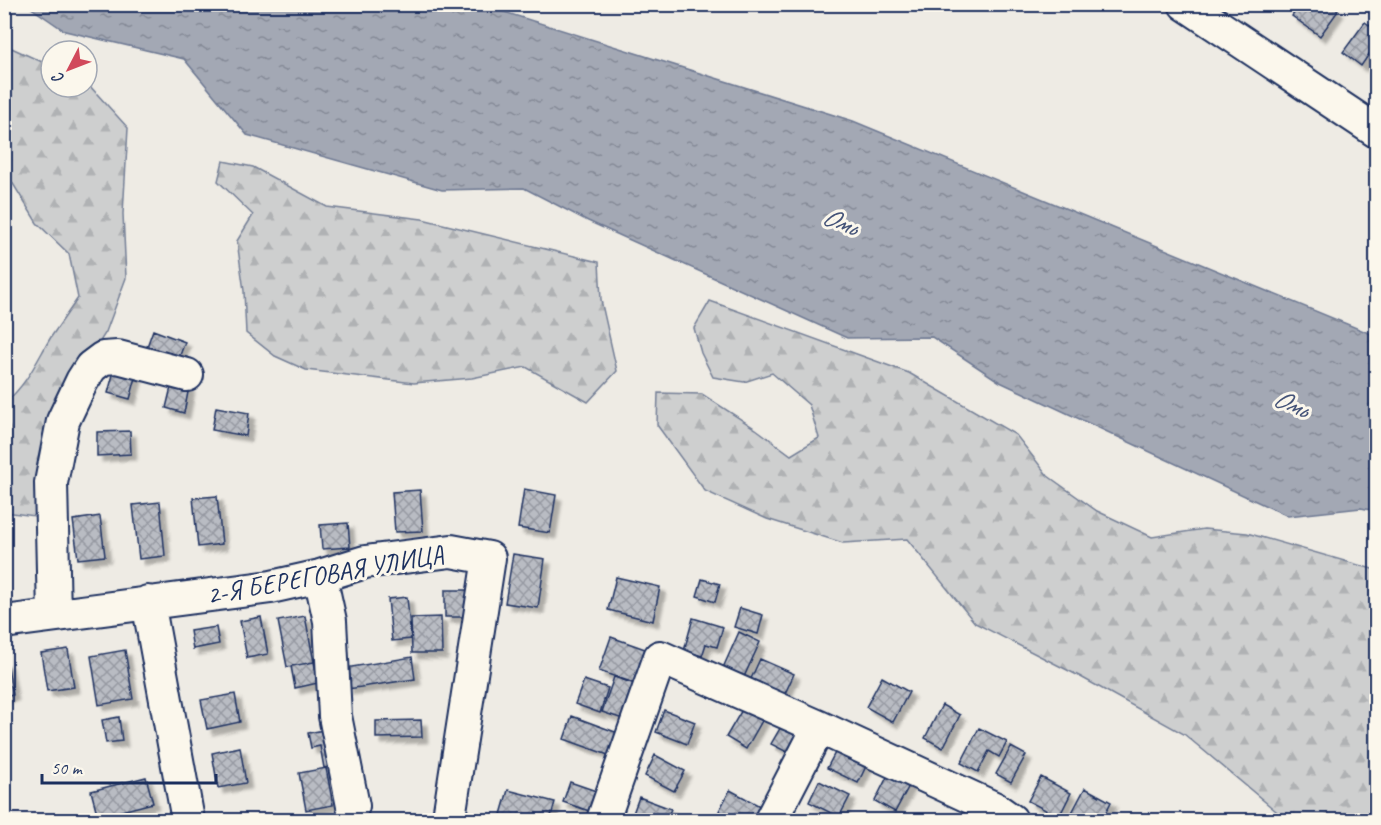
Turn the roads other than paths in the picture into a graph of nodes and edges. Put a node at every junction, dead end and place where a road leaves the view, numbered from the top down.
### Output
1 (1185, 4) edge
2 (1377, 131) edge
3 (186, 375) dead end
4 (320, 576) junction
5 (148, 602) junction
6 (54, 615) junction
7 (4, 622) edge
8 (819, 727) junction
9 (353, 806) dead end
10 (446, 819) edge
11 (188, 820) edge
12 (603, 820) edge
13 (771, 820) edge
14 (1011, 820) edge

1 - 2 street
3 - 6 street
4 - 5 street, 2-Я БЕРЕГОВАЯ УЛИЦА
4 - 9 street
4 - 10 street, 2-Я БЕРЕГОВАЯ УЛИЦА
5 - 6 street, 2-Я БЕРЕГОВАЯ УЛИЦА
5 - 11 street
6 - 7 street, 2-Я БЕРЕГОВАЯ УЛИЦА
8 - 12 street
8 - 13 street
8 - 14 street

